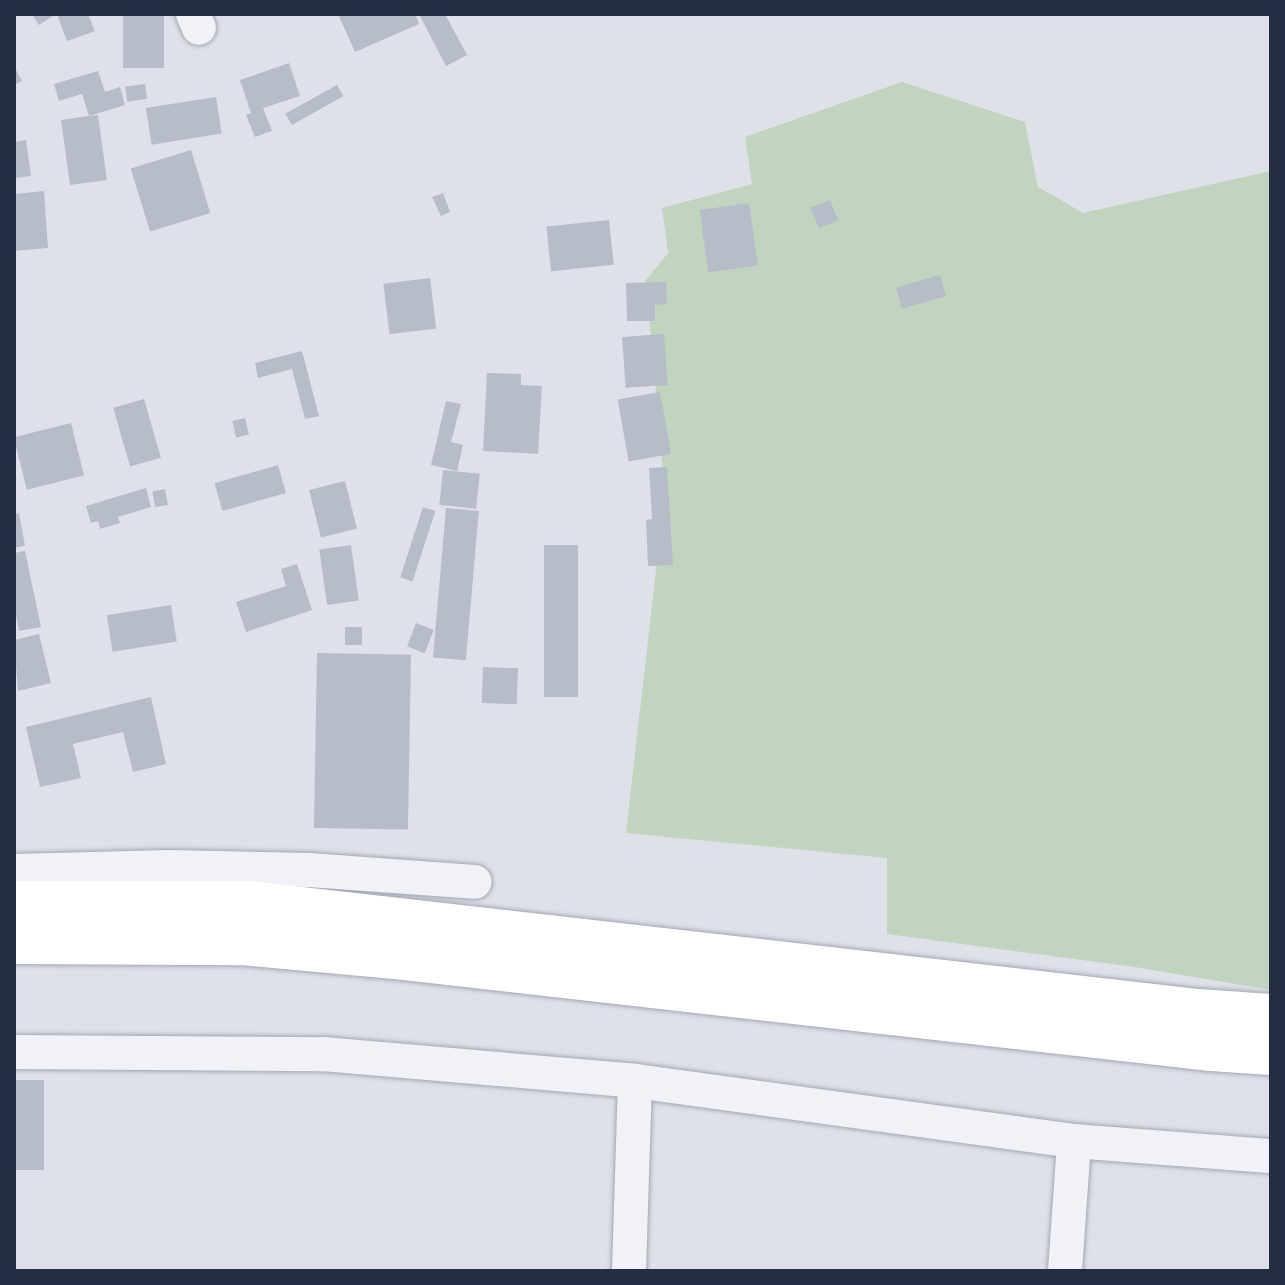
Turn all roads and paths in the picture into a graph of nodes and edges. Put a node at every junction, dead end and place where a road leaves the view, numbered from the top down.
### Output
1 (14, 871) edge
2 (475, 882) dead end
3 (14, 903) edge
4 (14, 942) edge
5 (1271, 1016) edge
6 (14, 1052) edge
7 (1271, 1053) edge
8 (635, 1081) junction
9 (1074, 1141) junction
10 (1271, 1156) edge
11 (629, 1271) edge
12 (1065, 1271) edge

1 - 2 street
3 - 5 highway
4 - 7 highway
6 - 8 street
8 - 9 street
8 - 11 street
9 - 10 street
9 - 12 street

